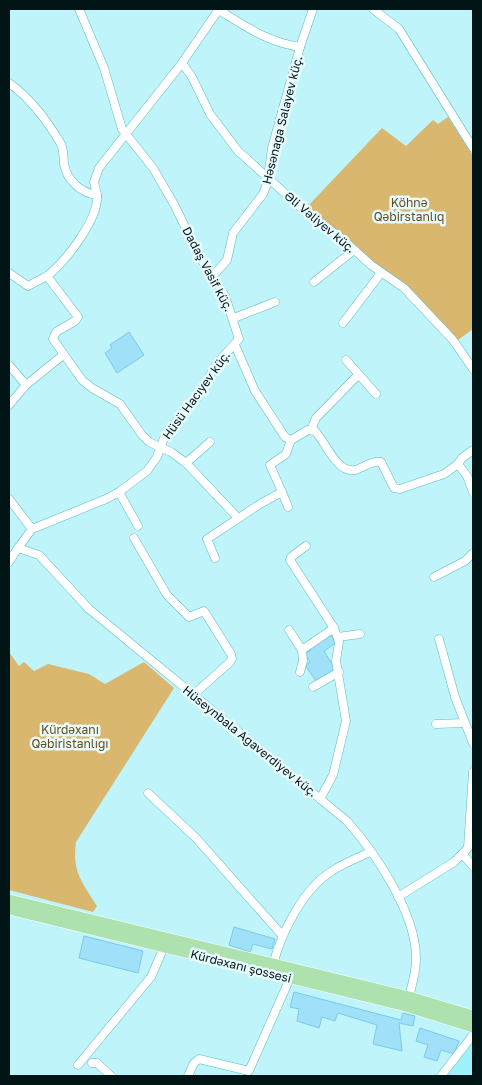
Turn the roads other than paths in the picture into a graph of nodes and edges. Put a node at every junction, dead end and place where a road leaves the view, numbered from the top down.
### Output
1 (79, 9) edge
2 (218, 9) edge
3 (313, 9) edge
4 (373, 9) edge
5 (300, 47) junction
6 (182, 63) junction
7 (9, 82) edge
8 (126, 133) junction
9 (473, 148) edge
10 (268, 177) junction
11 (97, 195) junction
12 (354, 250) junction
13 (9, 273) edge
14 (381, 273) junction
15 (47, 276) junction
16 (212, 277) junction
17 (314, 282) dead end
18 (275, 302) dead end
19 (234, 318) junction
20 (343, 323) dead end
21 (235, 345) junction
22 (63, 355) junction
23 (346, 360) dead end
24 (9, 365) edge
25 (473, 369) edge
26 (358, 375) junction
27 (26, 385) junction
28 (376, 394) dead end
29 (9, 405) edge
30 (311, 430) junction
31 (291, 440) junction
32 (210, 442) dead end
33 (160, 448) junction
34 (473, 450) edge
35 (186, 463) junction
36 (458, 464) junction
37 (120, 492) junction
38 (282, 492) junction
39 (473, 492) edge
40 (9, 498) edge
41 (288, 507) dead end
42 (238, 518) junction
43 (138, 526) dead end
44 (32, 529) junction
45 (134, 538) dead end
46 (306, 546) dead end
47 (18, 548) junction
48 (473, 553) edge
49 (215, 558) dead end
50 (9, 562) edge
51 (434, 577) dead end
52 (334, 628) junction
53 (289, 630) dead end
54 (360, 634) dead end
55 (338, 637) junction
56 (438, 639) dead end
57 (302, 650) junction
58 (300, 672) dead end
59 (339, 672) junction
60 (313, 687) dead end
61 (193, 695) junction
62 (436, 724) dead end
63 (464, 724) junction
64 (473, 744) edge
65 (473, 772) edge
66 (148, 794) dead end
67 (320, 799) junction
68 (370, 852) junction
69 (462, 855) junction
70 (473, 866) edge
71 (398, 897) junction
72 (9, 900) edge
73 (9, 909) edge
74 (282, 935) junction
75 (164, 947) junction
76 (273, 965) junction
77 (290, 978) junction
78 (407, 1002) junction
79 (473, 1016) edge
80 (473, 1027) edge
81 (473, 1034) edge
82 (92, 1063) dead end
83 (78, 1065) dead end
84 (251, 1074) edge
85 (111, 1076) edge
86 (188, 1076) edge
87 (441, 1076) edge

1 - 8 street, Dadaş Vasif küç.
2 - 5 street
2 - 6 street
3 - 5 street, Həsənağa Salayev küç.
4 - 9 street
5 - 10 street, Həsənağa Salayev küç.
6 - 8 street
6 - 10 street, Əli Vəliyev küç.
7 - 11 street
8 - 11 street
8 - 16 street, Dadaş Vasif küç.
10 - 12 street, Əli Vəliyev küç.
10 - 16 street, Həsənağa Salayev küç.
11 - 15 street
12 - 14 street, Əli Vəliyev küç.
12 - 17 street
13 - 15 street
14 - 20 street
14 - 25 street, Əli Vəliyev küç.
15 - 22 street
16 - 19 street, Dadaş Vasif küç.
18 - 19 street
19 - 21 street, Dadaş Vasif küç.
21 - 31 street, Dadaş Vasif küç.
21 - 33 street, Hüsü Hacıyev küç.
22 - 27 street
22 - 33 street
23 - 26 street
24 - 27 street
26 - 28 street
26 - 30 street
27 - 29 street
30 - 31 street
30 - 36 street
31 - 38 street
32 - 35 street
33 - 35 street
33 - 37 street, Hüsü Hacıyev küç.
34 - 36 street
35 - 42 street
36 - 39 street
37 - 43 street
37 - 44 street, Hüsü Hacıyev küç.
38 - 41 street
38 - 42 street
40 - 44 street
42 - 49 street
44 - 47 street
45 - 61 street
46 - 52 street
47 - 50 street
47 - 61 street, Hüseynbala Ağaverdiyev küç.
48 - 51 street
52 - 55 street
52 - 57 street
53 - 57 street
54 - 55 street
55 - 59 street
56 - 63 street
57 - 58 street
59 - 60 street
59 - 67 street
61 - 67 street, Hüseynbala Ağaverdiyev küç.
62 - 63 street
63 - 64 street
65 - 69 street
66 - 74 street
67 - 68 street, Hüseynbala Ağaverdiyev küç.
68 - 71 street, Hüseynbala Ağaverdiyev küç.
68 - 74 street
69 - 70 street
69 - 71 street
71 - 78 street, Hüseynbala Ağaverdiyev küç.
72 - 76 main road, Kürdəxanı şossesi
73 - 75 main road, Kürdəxanı şossesi
74 - 76 street
75 - 77 main road, Kürdəxanı şossesi
75 - 83 street
76 - 78 main road, Kürdəxanı şossesi
77 - 78 main road, Kürdəxanı şossesi
77 - 84 street
78 - 79 main road, Kürdəxanı şossesi
78 - 80 main road, Kürdəxanı şossesi
81 - 87 street
82 - 85 street
84 - 86 street

